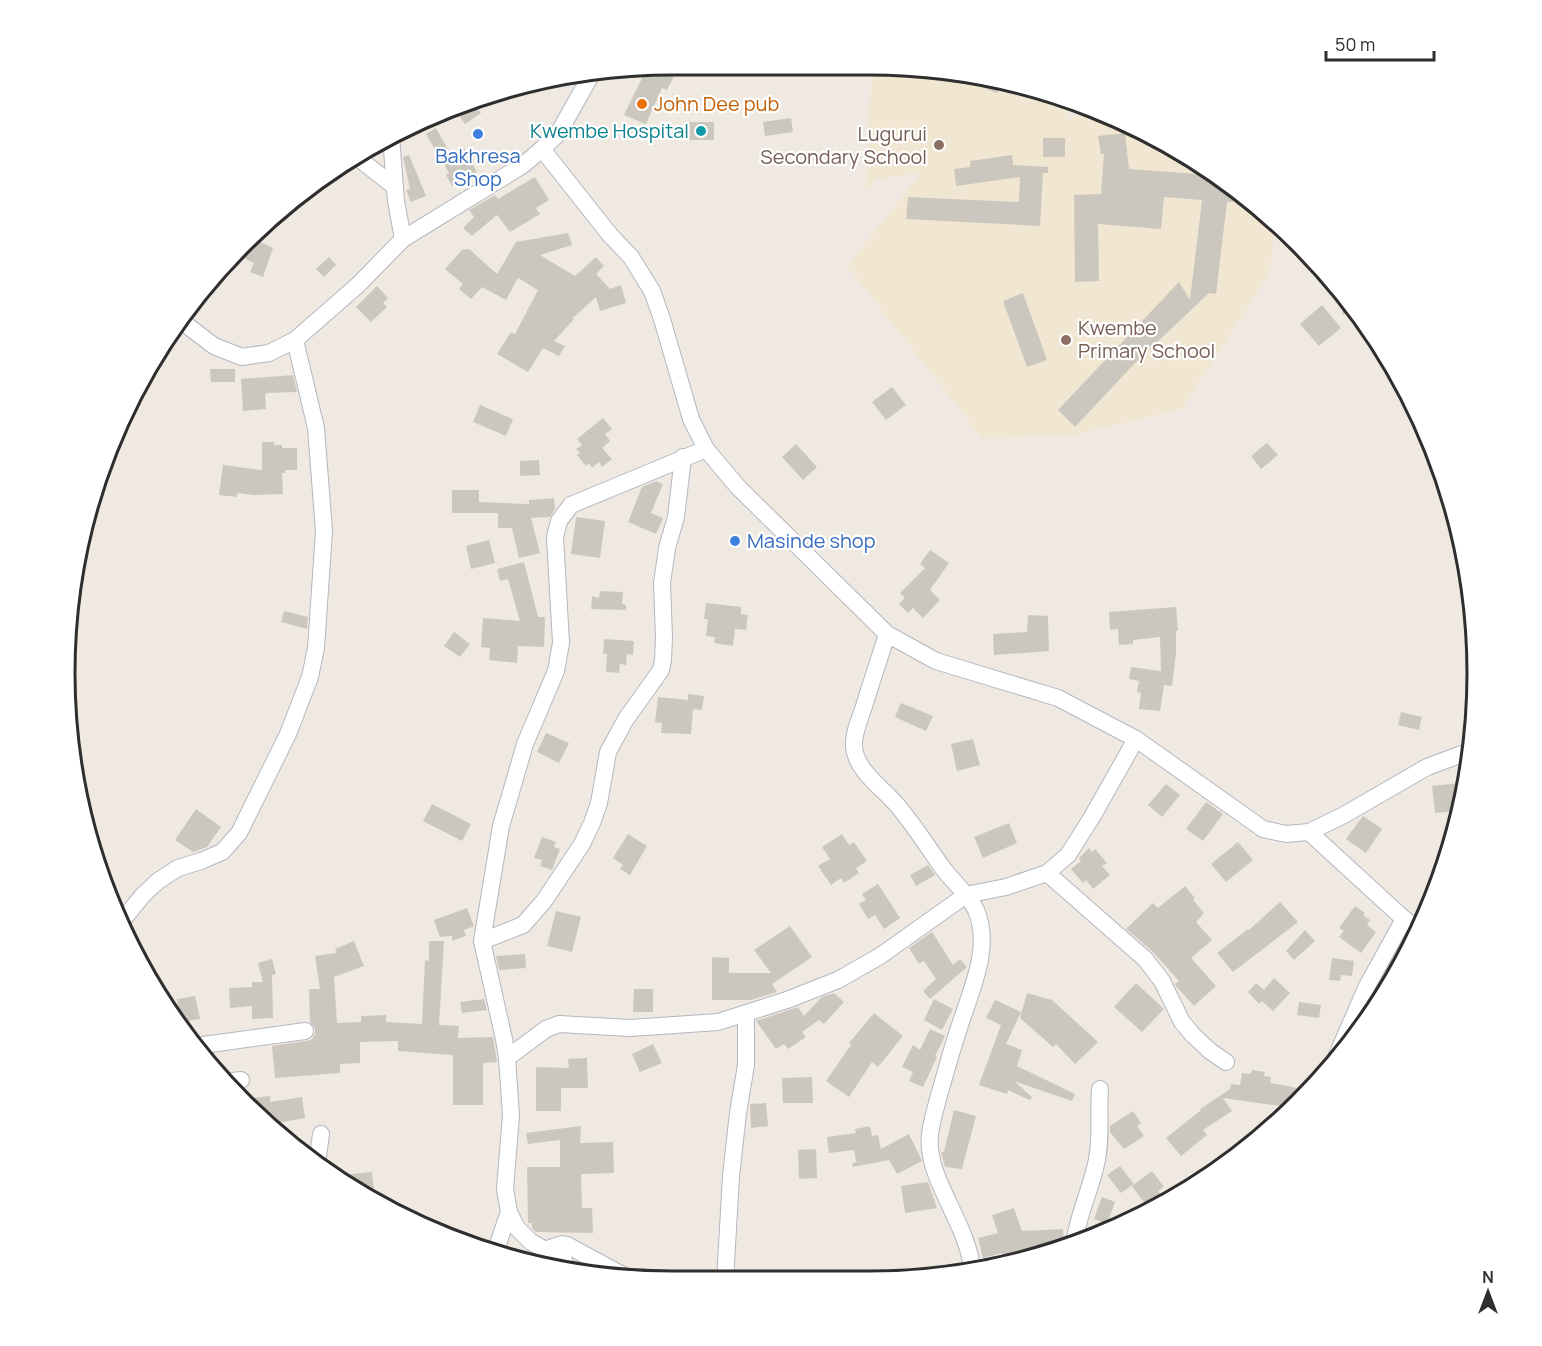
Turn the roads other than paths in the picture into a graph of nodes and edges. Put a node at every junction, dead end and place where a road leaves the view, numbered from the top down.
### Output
1 (588, 81) edge
2 (392, 146) edge
3 (542, 149) junction
4 (363, 162) edge
5 (395, 188) junction
6 (403, 239) junction
7 (187, 325) edge
8 (295, 340) junction
9 (706, 449) junction
10 (683, 458) junction
11 (887, 634) junction
12 (1136, 739) junction
13 (1462, 754) edge
14 (1309, 832) junction
15 (1047, 873) junction
16 (966, 895) junction
17 (127, 915) edge
18 (1404, 919) junction
19 (1411, 924) edge
20 (482, 941) junction
21 (746, 1014) junction
22 (1348, 1030) edge
23 (305, 1031) dead end
24 (205, 1045) edge
25 (507, 1058) junction
26 (1226, 1062) dead end
27 (1100, 1089) dead end
28 (321, 1134) dead end
29 (319, 1154) edge
30 (509, 1212) junction
31 (1076, 1233) edge
32 (498, 1245) edge
33 (544, 1250) junction
34 (564, 1261) edge
35 (971, 1262) edge
36 (608, 1267) edge
37 (726, 1271) edge

1 - 3 street
2 - 5 street
3 - 6 street
3 - 9 street
4 - 5 street
5 - 6 street
6 - 8 street
7 - 8 street
8 - 17 street
9 - 10 street
9 - 11 street
10 - 20 street
10 - 20 street
11 - 12 street
11 - 16 street
12 - 14 street
12 - 15 street
13 - 14 street
14 - 18 street
15 - 16 street
15 - 26 street
16 - 21 street
16 - 35 street
18 - 19 street
18 - 22 street
20 - 25 street
21 - 25 street
21 - 37 street
23 - 24 street
25 - 30 street
27 - 31 street
28 - 29 street
30 - 32 street
30 - 33 street
33 - 34 street
33 - 36 street

